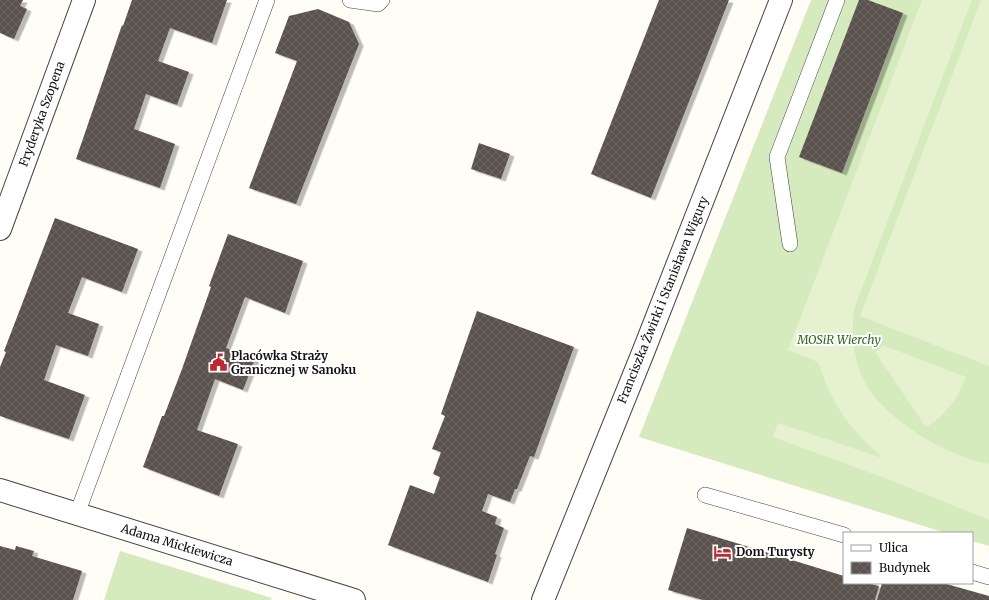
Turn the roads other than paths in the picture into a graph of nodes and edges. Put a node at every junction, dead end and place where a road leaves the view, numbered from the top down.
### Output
1 (84, 0) edge
2 (267, 0) edge
3 (350, 0) edge
4 (382, 0) edge
5 (781, 0) edge
6 (837, 0) edge
7 (0, 229) edge
8 (790, 244) dead end
9 (0, 490) edge
10 (705, 495) dead end
11 (77, 514) junction
12 (843, 535) edge
13 (973, 572) edge
14 (989, 576) edge
15 (354, 600) edge
16 (543, 600) edge

1 - 7 street, Fryderyka Szopena
2 - 11 lane
3 - 4 lane
5 - 16 street, Franciszka Żwirki i Stanisława Wigury
6 - 8 lane
9 - 11 street, Adama Mickiewicza
10 - 12 lane
11 - 15 street, Adama Mickiewicza
13 - 14 lane

